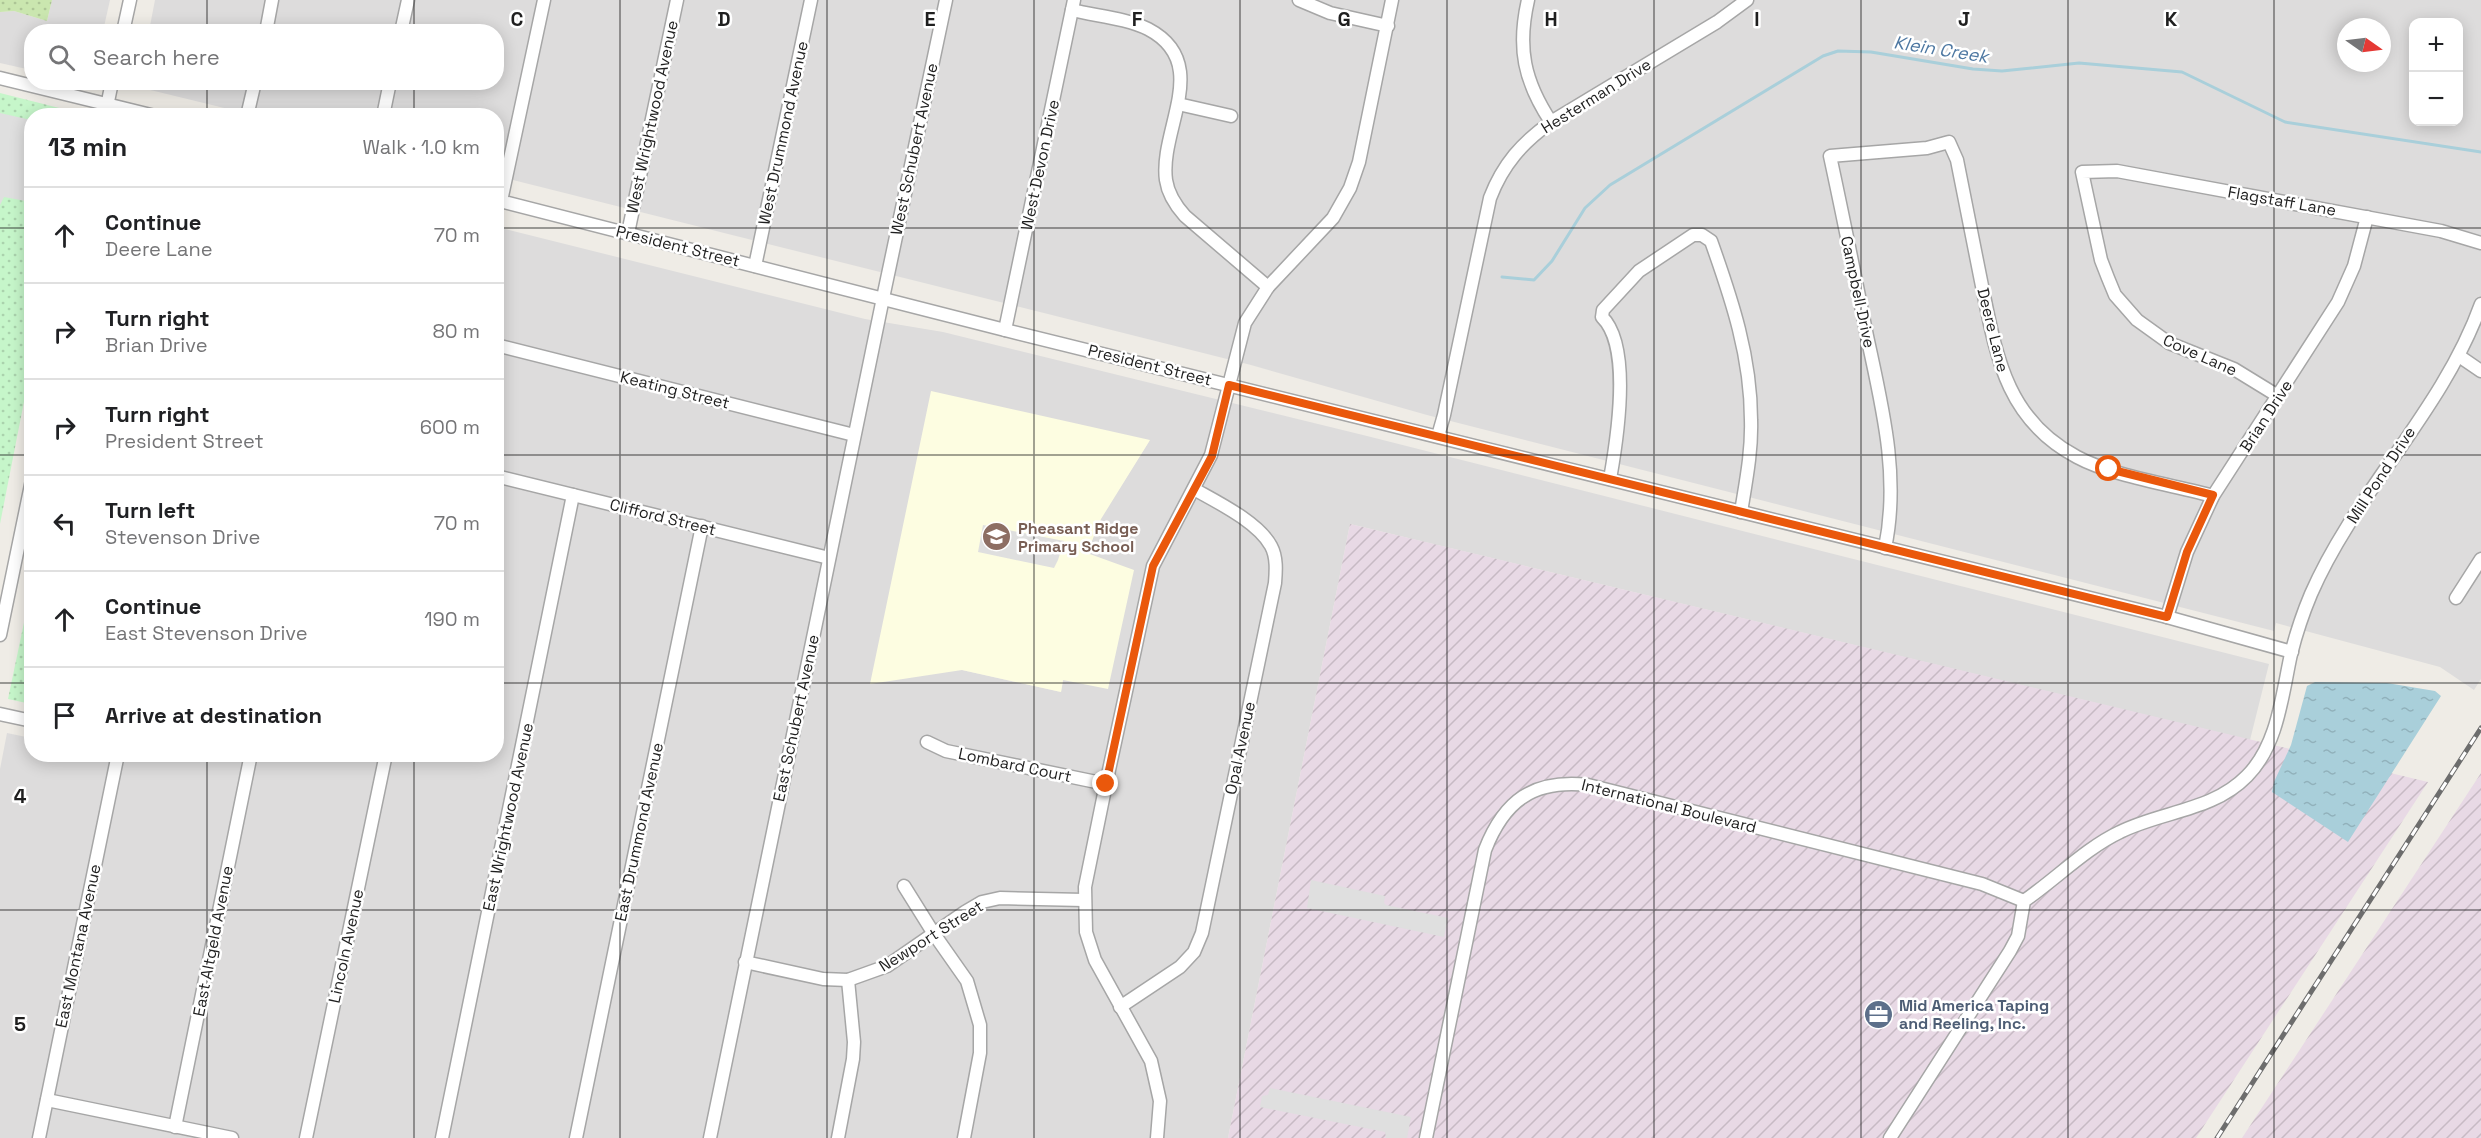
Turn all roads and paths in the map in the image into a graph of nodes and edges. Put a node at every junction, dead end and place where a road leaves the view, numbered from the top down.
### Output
1 (130, 0) edge
2 (272, 0) edge
3 (408, 0) edge
4 (544, 0) edge
5 (677, 0) edge
6 (812, 0) edge
7 (946, 0) edge
8 (1299, 0) edge
9 (1392, 0) edge
10 (1528, 0) edge
11 (1747, 0) edge
12 (1073, 5) edge
13 (125, 24) edge
14 (268, 24) edge
15 (403, 24) edge
16 (1388, 26) junction
17 (0, 78) edge
18 (24, 85) edge
19 (40, 90) edge
20 (110, 90) edge
21 (253, 90) edge
22 (388, 90) edge
23 (1178, 104) junction
24 (99, 108) edge
25 (106, 108) edge
26 (249, 108) edge
27 (385, 108) edge
28 (1232, 116) dead end
29 (1551, 122) junction
30 (1949, 142) joint
31 (2082, 172) joint
32 (504, 179) edge
33 (504, 202) edge
34 (2367, 217) junction
35 (628, 233) junction
36 (2481, 243) edge
37 (755, 266) junction
38 (1268, 287) junction
39 (883, 298) junction
40 (2481, 304) edge
41 (1005, 330) junction
42 (504, 347) edge
43 (2458, 356) junction
44 (2481, 371) edge
45 (1229, 385) junction
46 (2278, 396) junction
47 (854, 435) junction
48 (1438, 436) junction
49 (504, 478) edge
50 (1610, 478) junction
51 (1194, 489) junction
52 (573, 495) junction
53 (2213, 495) junction
54 (1742, 512) junction
55 (24, 519) edge
56 (702, 526) junction
57 (1885, 548) junction
58 (829, 558) junction
59 (2481, 559) edge
60 (2456, 598) dead end
61 (2167, 617) junction
62 (0, 636) edge
63 (2292, 652) junction
64 (0, 714) edge
65 (24, 718) edge
66 (927, 742) dead end
67 (116, 762) edge
68 (249, 762) edge
69 (384, 762) edge
70 (1106, 784) junction
71 (904, 886) dead end
72 (1084, 900) junction
73 (2024, 901) junction
74 (934, 934) junction
75 (746, 962) junction
76 (848, 980) junction
77 (1120, 1007) junction
78 (47, 1100) junction
79 (176, 1127) junction
80 (39, 1138) edge
81 (232, 1138) edge
82 (306, 1138) edge
83 (442, 1138) edge
84 (576, 1138) edge
85 (710, 1138) edge
86 (838, 1138) edge
87 (964, 1138) edge
88 (1157, 1138) edge
89 (1426, 1138) edge
90 (1890, 1138) edge

1 - 13 street
2 - 14 street
3 - 15 street
4 - 32 street
5 - 35 street, West Wrightwood Avenue
6 - 37 street, West Drummond Avenue
7 - 39 street, West Schubert Avenue
8 - 16 street
9 - 16 street
10 - 29 street
11 - 29 street, Hesterman Drive
12 - 23 street
12 - 41 street, West Devon Drive
16 - 38 street
17 - 18 street
19 - 24 street
20 - 25 street
21 - 26 street
22 - 27 street
23 - 28 street
23 - 38 street
29 - 48 street, Hesterman Drive
30 - 53 street, Deere Lane
30 - 57 street, Campbell Drive
31 - 34 street, Flagstaff Lane
31 - 46 street, Cove Lane
33 - 35 street, President Street
34 - 36 street, Flagstaff Lane
34 - 46 street, Brian Drive
35 - 37 street, President Street
37 - 39 street, President Street
38 - 45 street
39 - 41 street, President Street
39 - 47 street, East Schubert Avenue
40 - 43 street, Mill Pond Drive
41 - 45 street, President Street
42 - 47 street, Keating Street
43 - 44 street
43 - 63 street, Mill Pond Drive
45 - 48 street, President Street
45 - 51 street
46 - 53 street, Brian Drive
47 - 58 street, East Schubert Avenue
48 - 50 street, President Street
49 - 52 street, Clifford Street
50 - 54 street, President Street
50 - 54 street
51 - 70 street
51 - 77 street, Opal Avenue
52 - 56 street, Clifford Street
52 - 83 street, East Wrightwood Avenue
53 - 61 street, Brian Drive
54 - 57 street, President Street
55 - 62 street
56 - 58 street, Clifford Street
56 - 84 street, East Drummond Avenue
57 - 61 street, President Street
58 - 75 street, East Schubert Avenue
59 - 60 street
61 - 63 street, President Street
63 - 73 street, Mill Pond Drive
64 - 65 street
66 - 70 street, Lombard Court
67 - 78 street, East Montana Avenue
68 - 79 street, East Altgeld Avenue
69 - 82 street, Lincoln Avenue
70 - 72 street
71 - 74 street
72 - 74 street, Newport Street
72 - 77 street
73 - 89 street, International Boulevard
73 - 90 street
74 - 76 street, Newport Street
74 - 87 street
75 - 76 street, Newport Street
75 - 85 street, East Schubert Avenue
76 - 86 street
77 - 88 street
78 - 79 street
78 - 80 street, East Montana Avenue
79 - 81 street

